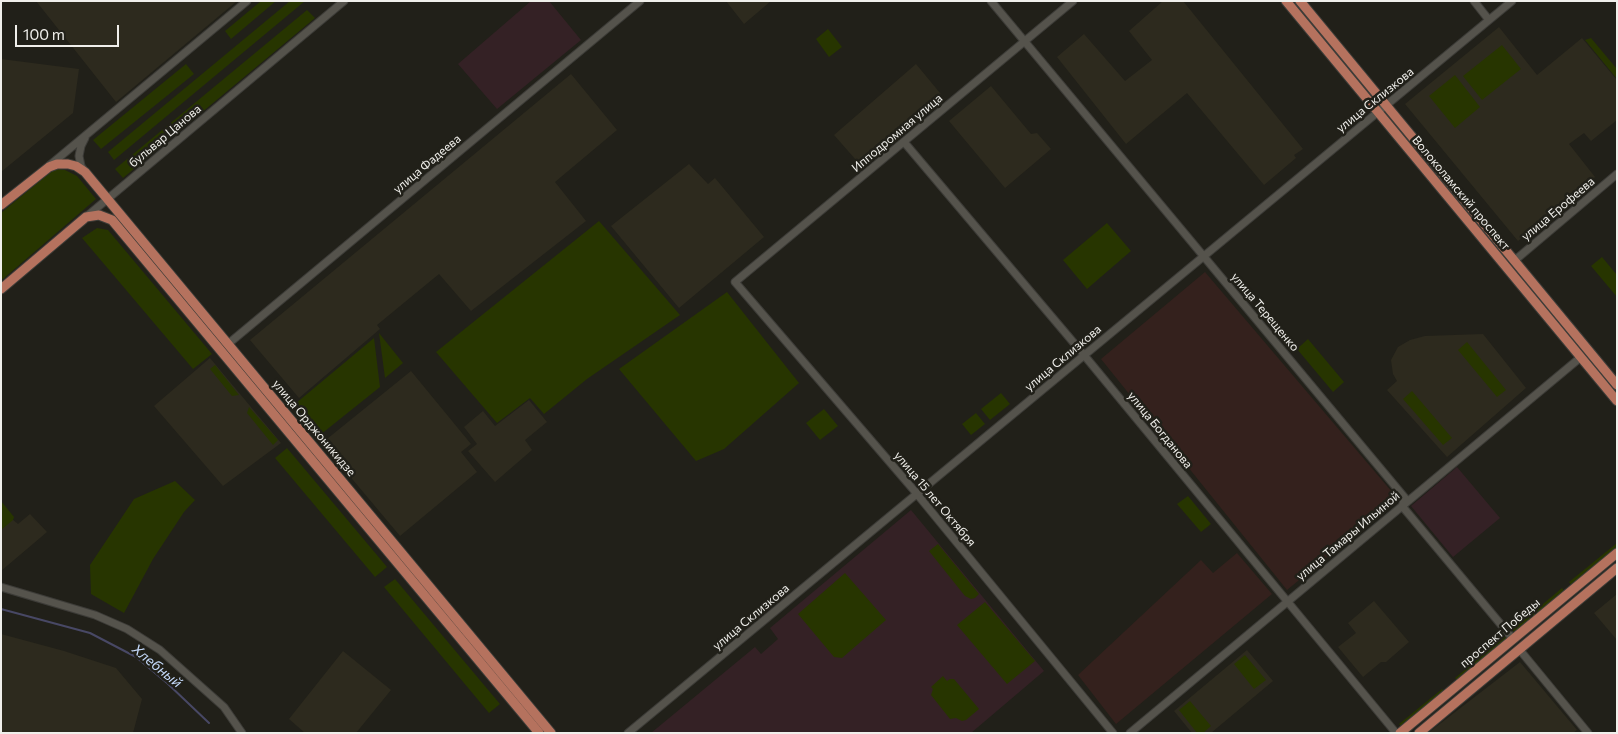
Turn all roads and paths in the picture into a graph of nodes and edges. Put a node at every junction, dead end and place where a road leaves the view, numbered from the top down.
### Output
1 (247, 1) edge
2 (344, 1) edge
3 (640, 1) edge
4 (991, 1) edge
5 (1073, 1) edge
6 (1286, 1) edge
7 (1300, 1) edge
8 (1474, 1) edge
9 (1512, 1) edge
10 (1490, 20) junction
11 (1025, 41) junction
12 (1386, 105) junction
13 (1378, 112) junction
14 (90, 132) junction
15 (904, 142) junction
16 (46, 169) junction
17 (85, 172) junction
18 (1617, 174) edge
19 (108, 199) junction
20 (1, 205) edge
21 (86, 217) junction
22 (1204, 256) junction
23 (1514, 261) junction
24 (735, 282) joint
25 (2, 288) edge
26 (228, 344) junction
27 (1084, 355) junction
28 (1581, 357) junction
29 (1617, 385) edge
30 (1617, 400) edge
31 (299, 444) junction
32 (313, 446) junction
33 (916, 494) junction
34 (1402, 506) junction
35 (1617, 553) edge
36 (1617, 568) edge
37 (1, 587) edge
38 (1287, 602) junction
39 (1513, 639) junction
40 (1519, 649) junction
41 (242, 733) edge
42 (539, 733) edge
43 (551, 733) edge
44 (628, 733) edge
45 (1114, 733) edge
46 (1130, 733) edge
47 (1398, 733) edge
48 (1418, 733) edge
49 (1588, 733) edge

1 - 14 street
2 - 19 street, бульвар Цанова
3 - 26 street, улица Фадеева
4 - 11 street, улица Терещенко
5 - 11 street, Ипподромная улица
6 - 13 main road, Волоколамский проспект
7 - 12 main road, Волоколамский проспект
8 - 10 street
9 - 10 street, улица Склизкова
10 - 12 street, улица Склизкова
11 - 15 street, Ипподромная улица
11 - 22 street, улица Терещенко
12 - 13 street, улица Склизкова
12 - 23 main road, Волоколамский проспект
13 - 22 street, улица Склизкова
13 - 28 main road, Волоколамский проспект
14 - 16 street
14 - 17 street
15 - 24 street, Ипподромная улица
15 - 27 street, улица Богданова
16 - 17 main road
16 - 20 main road
17 - 19 main road, улица Орджоникидзе
18 - 23 street, улица Ерофеева
19 - 21 street, бульвар Цанова
19 - 26 main road, улица Орджоникидзе
21 - 25 main road, бульвар Цанова
21 - 31 main road, улица Орджоникидзе
22 - 27 street, улица Склизкова
22 - 34 street, улица Терещенко
23 - 29 main road, Волоколамский проспект
24 - 33 street, улица 15 лет Октября
26 - 32 main road, улица Орджоникидзе
27 - 33 street, улица Склизкова
27 - 38 street, улица Богданова
28 - 30 main road, Волоколамский проспект
28 - 34 street, улица Тамары Ильиной
31 - 32 main road
31 - 42 main road, улица Орджоникидзе
32 - 43 main road, улица Орджоникидзе
33 - 44 street, улица Склизкова
33 - 45 street, улица 15 лет Октября
34 - 38 street, улица Тамары Ильиной
34 - 39 street, улица Терещенко
35 - 39 main road, проспект Победы
36 - 40 main road, проспект Победы
37 - 41 street
38 - 46 street, улица Тамары Ильиной
38 - 47 street, улица Богданова
39 - 47 main road, проспект Победы
40 - 48 main road, проспект Победы
40 - 49 street

